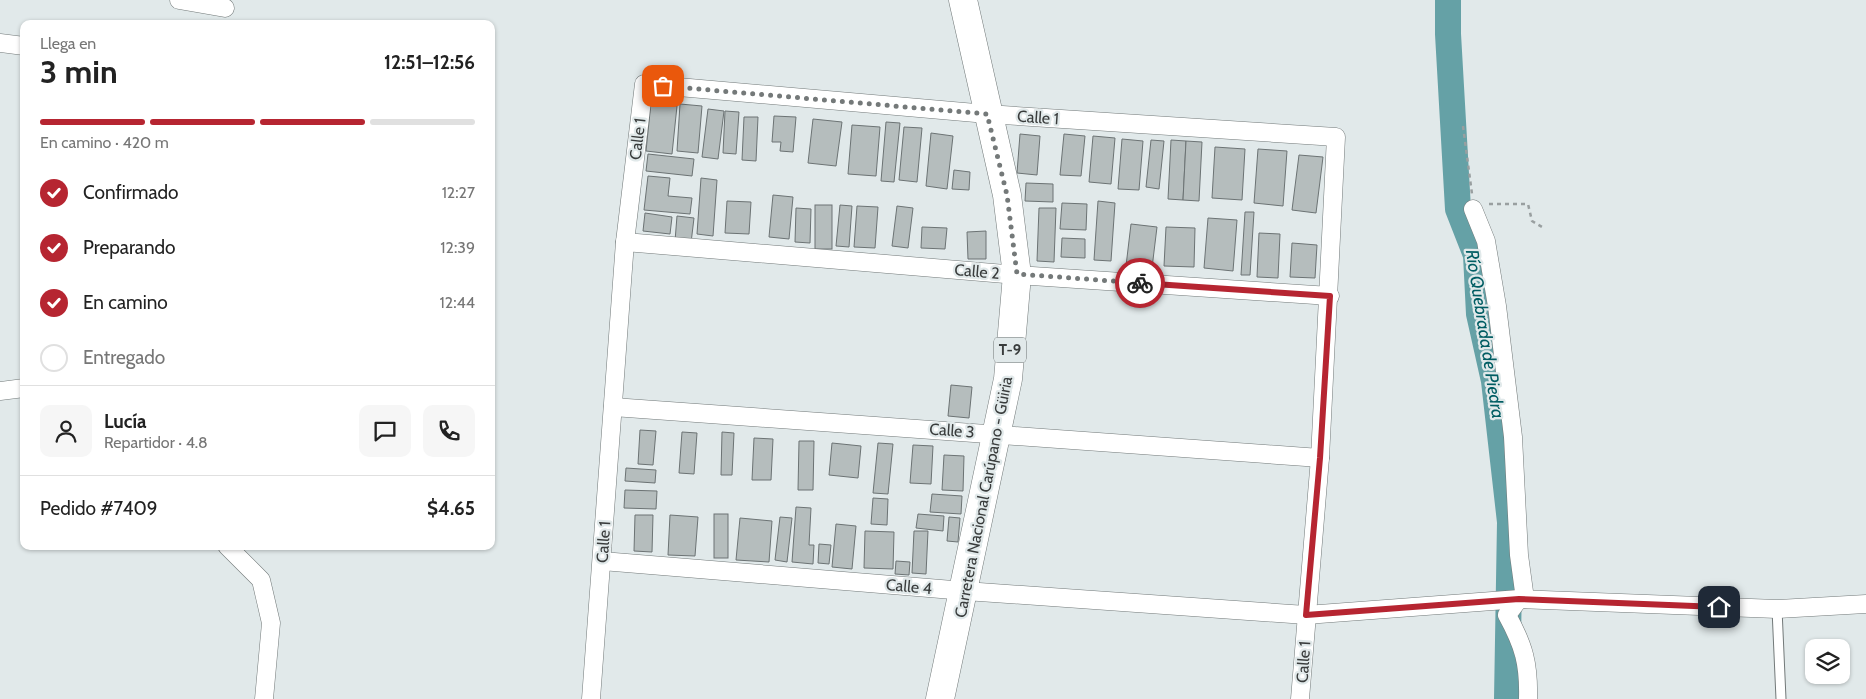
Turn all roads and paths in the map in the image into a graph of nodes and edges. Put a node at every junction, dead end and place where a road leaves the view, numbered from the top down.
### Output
1 (179, 0) edge
2 (962, 0) edge
3 (225, 11) edge
4 (0, 43) edge
5 (20, 46) edge
6 (987, 114) junction
7 (1463, 126) dead end
8 (1474, 209) junction
9 (1542, 227) dead end
10 (625, 242) junction
11 (1017, 274) junction
12 (1330, 296) junction
13 (20, 388) edge
14 (0, 391) edge
15 (613, 407) junction
16 (996, 433) junction
17 (1320, 458) junction
18 (231, 550) edge
19 (602, 561) junction
20 (965, 591) junction
21 (1522, 599) junction
22 (1866, 604) edge
23 (1777, 609) junction
24 (1306, 615) junction
25 (264, 699) edge
26 (591, 699) edge
27 (940, 699) edge
28 (1300, 699) edge
29 (1528, 699) edge
30 (1781, 699) edge

1 - 3 street
2 - 6 highway, Carretera Nacional Carúpano - Güiria / T-9
4 - 5 street
6 - 10 street, Calle 1
6 - 11 highway, Carretera Nacional Carúpano - Güiria / T-9
6 - 12 street, Calle 1
7 - 8 path
8 - 9 path
8 - 21 street
10 - 11 street, Calle 2
10 - 15 street, Calle 1
11 - 12 street, Calle 2
11 - 16 highway, Carretera Nacional Carúpano - Güiria / T-9
12 - 17 street, Calle 1
13 - 14 street
15 - 16 street, Calle 3
15 - 19 street, Calle 1
16 - 17 street, Calle 3
16 - 20 highway, Carretera Nacional Carúpano - Güiria / T-9
17 - 24 street, Calle 1
18 - 25 street
19 - 20 street, Calle 4
19 - 26 street, Calle 1
20 - 24 street, Calle 4
20 - 27 highway, Carretera Nacional Carúpano - Güiria / T-9
21 - 23 street, Calle 4
21 - 24 street, Calle 4
21 - 29 street
22 - 23 street, Calle 4
23 - 30 lane
24 - 28 street, Calle 1

